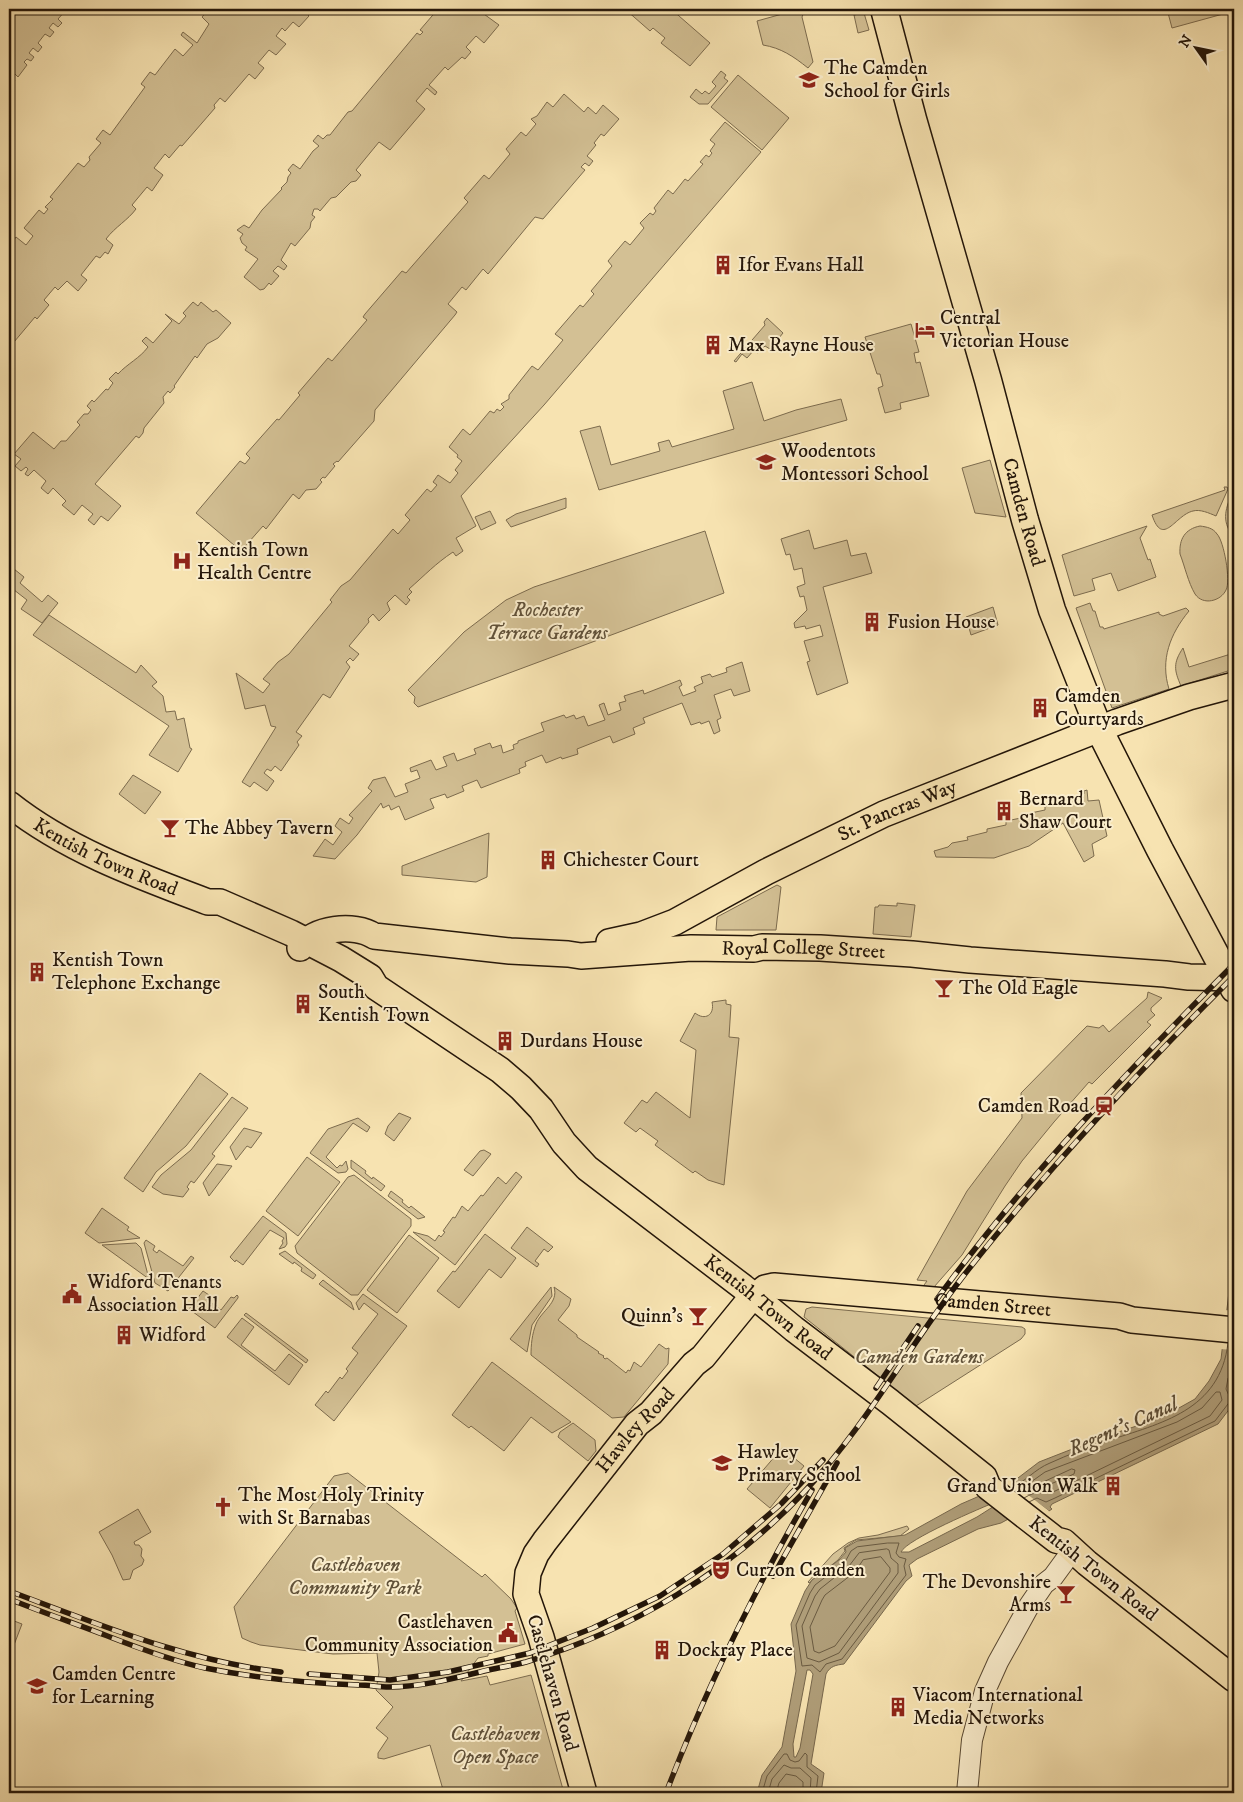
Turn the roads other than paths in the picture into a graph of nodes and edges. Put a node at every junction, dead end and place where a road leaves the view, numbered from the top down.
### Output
1 (884, 9) edge
2 (1234, 684) edge
3 (1099, 729) junction
4 (9, 804) edge
5 (308, 951) junction
6 (568, 954) junction
7 (1232, 982) edge
8 (754, 1296) junction
9 (1226, 1329) edge
10 (1068, 1547) junction
11 (528, 1573) joint
12 (1234, 1679) edge
13 (584, 1793) edge
14 (967, 1793) edge

1 - 3 highway, Camden Road
2 - 3 main road, St. Pancras Way
3 - 6 main road, St. Pancras Way
3 - 7 highway, Camden Road
4 - 5 main road, Kentish Town Road
5 - 6 main road, Royal College Street
5 - 8 main road, Kentish Town Road
6 - 7 main road, Royal College Street
8 - 9 main road, Camden Street
8 - 10 main road, Kentish Town Road
8 - 11 main road, Hawley Road
10 - 12 main road, Kentish Town Road
10 - 14 street
11 - 13 main road, Castlehaven Road

